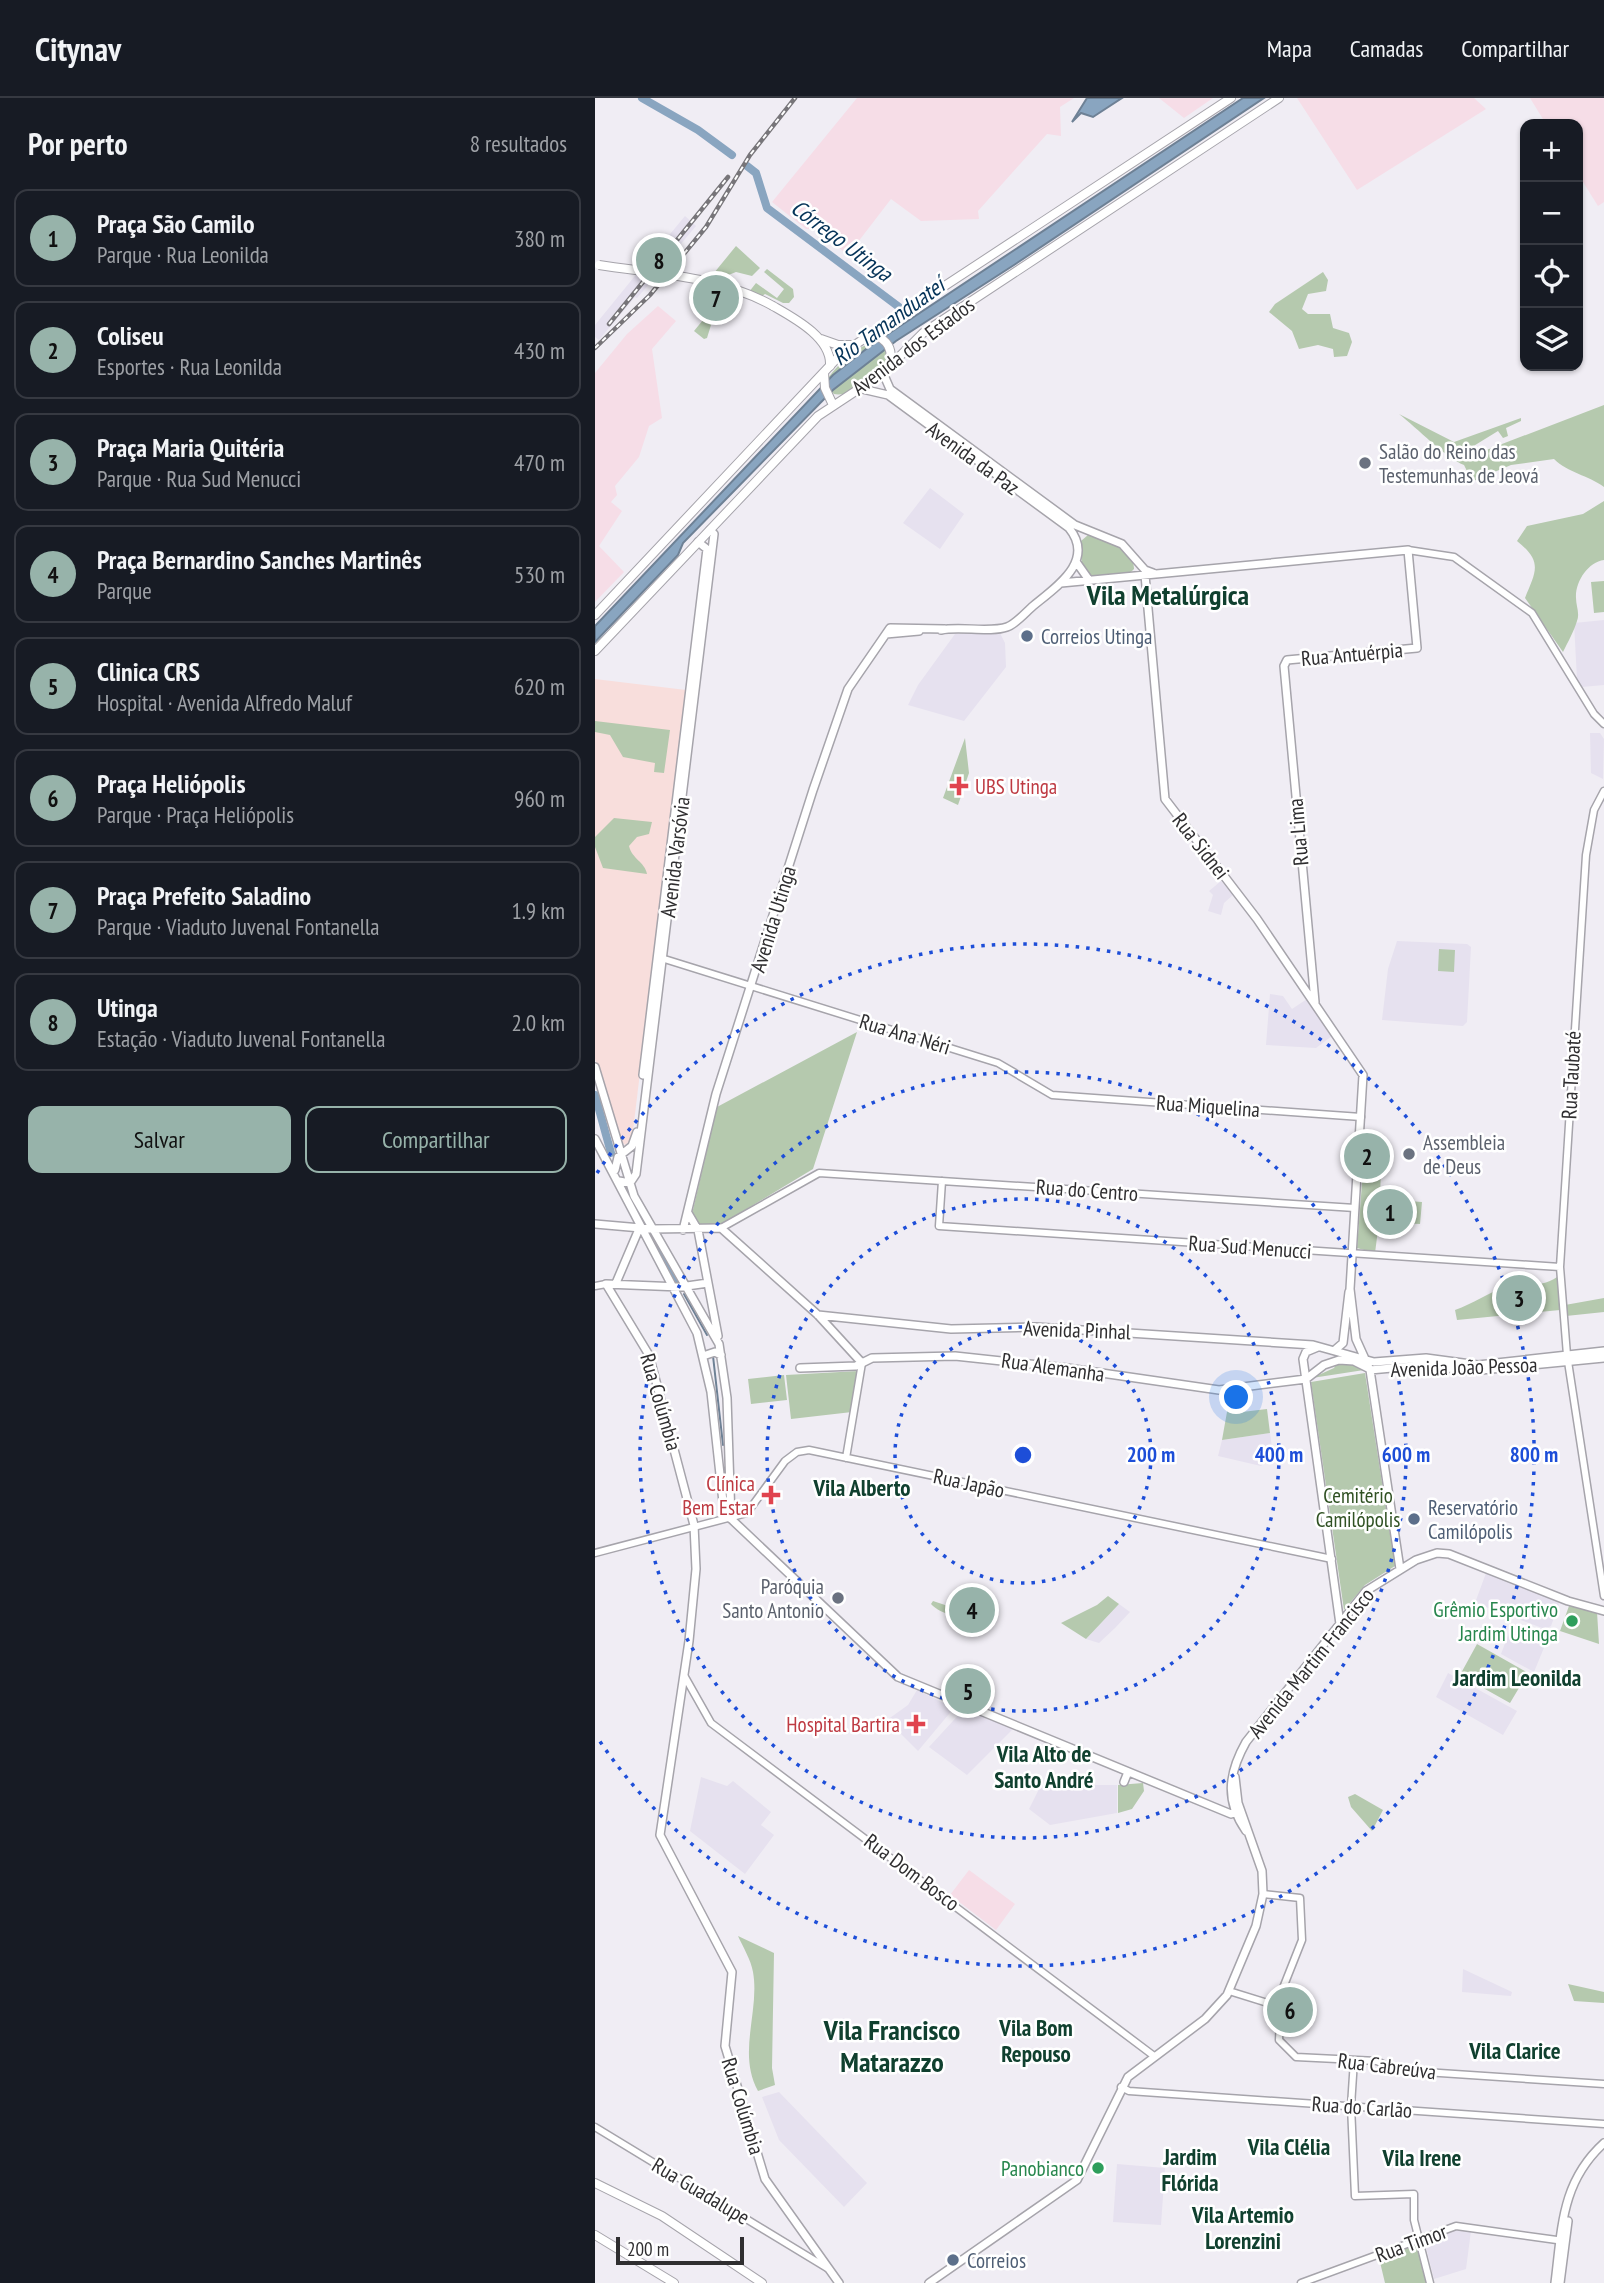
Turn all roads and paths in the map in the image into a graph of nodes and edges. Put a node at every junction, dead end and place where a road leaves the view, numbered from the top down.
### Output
1 (1231, 98) edge
2 (1279, 98) edge
3 (596, 265) edge
4 (813, 334) junction
5 (873, 334) junction
6 (854, 345) junction
7 (890, 365) junction
8 (827, 370) junction
9 (883, 373) junction
10 (862, 389) junction
11 (831, 401) junction
12 (1086, 531) junction
13 (712, 532) junction
14 (698, 541) junction
15 (1076, 541) junction
16 (1408, 550) junction
17 (1135, 558) junction
18 (1077, 563) junction
19 (1149, 574) junction
20 (1131, 576) junction
21 (1089, 580) junction
22 (1061, 583) junction
23 (595, 615) edge
24 (595, 651) edge
25 (1287, 660) joint
26 (1604, 724) edge
27 (1604, 791) edge
28 (660, 957) junction
29 (1308, 984) junction
30 (752, 986) junction
31 (1316, 1004) junction
32 (595, 1067) edge
33 (1054, 1095) joint
34 (1361, 1117) junction
35 (595, 1139) edge
36 (624, 1152) junction
37 (637, 1167) junction
38 (615, 1173) junction
39 (619, 1181) junction
40 (942, 1181) junction
41 (630, 1183) junction
42 (1355, 1208) junction
43 (688, 1212) junction
44 (595, 1224) edge
45 (640, 1228) junction
46 (721, 1228) junction
47 (652, 1229) junction
48 (683, 1230) junction
49 (698, 1230) junction
50 (1352, 1255) junction
51 (1560, 1267) junction
52 (606, 1283) junction
53 (616, 1283) junction
54 (708, 1283) junction
55 (595, 1286) edge
56 (673, 1287) junction
57 (688, 1287) junction
58 (1349, 1301) junction
59 (818, 1315) junction
60 (840, 1319) junction
61 (1343, 1337) junction
62 (1356, 1337) junction
63 (841, 1338) junction
64 (719, 1344) junction
65 (1319, 1347) junction
66 (1336, 1349) junction
67 (1604, 1351) edge
68 (721, 1355) junction
69 (703, 1356) junction
70 (1604, 1358) edge
71 (1364, 1359) junction
72 (1568, 1359) junction
73 (862, 1363) junction
74 (1304, 1367) junction
75 (1321, 1367) junction
76 (800, 1368) dead end
77 (1370, 1370) junction
78 (1306, 1379) junction
79 (717, 1449) junction
80 (729, 1450) junction
81 (846, 1458) junction
82 (730, 1517) junction
83 (694, 1525) junction
84 (595, 1553) edge
85 (1332, 1559) junction
86 (1400, 1569) junction
87 (1604, 1596) edge
88 (1339, 1610) junction
89 (1604, 1611) edge
90 (1348, 1614) junction
91 (1340, 1624) junction
92 (683, 1675) junction
93 (1128, 1772) junction
94 (1124, 1782) dead end
95 (1237, 1812) junction
96 (1263, 1894) junction
97 (1229, 1991) junction
98 (1279, 1998) junction
99 (1274, 2005) junction
100 (1280, 2022) junction
101 (1154, 2056) junction
102 (1354, 2060) junction
103 (1604, 2084) edge
104 (1121, 2087) junction
105 (1351, 2106) junction
106 (1604, 2124) edge
107 (595, 2127) edge
108 (1604, 2143) edge
109 (595, 2183) edge
110 (595, 2235) edge
111 (1420, 2240) junction
112 (1563, 2241) junction
113 (814, 2248) junction
114 (808, 2255) junction
115 (828, 2269) junction
116 (674, 2283) edge
117 (762, 2283) edge
118 (839, 2283) edge
119 (929, 2283) edge
120 (1301, 2283) edge
121 (1430, 2283) edge
122 (1557, 2283) edge

1 - 5 main road, Avenida dos Estados
2 - 7 main road, Avenida dos Estados
3 - 4 main road, bridge
4 - 6 main road
4 - 8 main road
5 - 6 main road, Avenida dos Estados
5 - 7 main road
6 - 8 main road, Avenida dos Estados
7 - 9 main road, Avenida dos Estados
8 - 11 main road
8 - 23 main road, Avenida dos Estados
9 - 10 main road, Avenida dos Estados
9 - 12 main road, Avenida da Paz
10 - 11 main road, Avenida dos Estados
10 - 15 main road, Avenida da Paz
11 - 13 main road, Avenida dos Estados
12 - 15 main road
12 - 17 main road, Avenida da Paz
13 - 14 main road, Avenida dos Estados
13 - 28 main road, Avenida Varsóvia
14 - 24 main road, Avenida dos Estados
14 - 28 main road, Avenida Varsóvia
15 - 18 main road
16 - 19 main road
16 - 25 main road, Rua Antuérpia
16 - 26 street
17 - 19 main road, Avenida da Paz
17 - 20 main road
18 - 21 main road
18 - 22 main road, Avenida Utinga
19 - 20 main road
19 - 29 main road, Rua Sidnei
20 - 21 main road
21 - 22 main road
22 - 30 main road, Avenida Utinga
25 - 29 main road, Rua Lima
27 - 51 street, Rua Taubaté
28 - 30 street, Rua Ana Néri
28 - 36 main road, Avenida Varsóvia
28 - 37 main road, Avenida Varsóvia
29 - 31 main road, Rua Sidnei
29 - 31 main road, Rua Lima
30 - 33 street, Rua Ana Néri
30 - 43 main road, Avenida Utinga
31 - 34 main road, Rua Sidnei
32 - 36 main road
33 - 34 street, Rua Miquelina
34 - 42 main road
35 - 38 main road
36 - 37 main road
36 - 38 main road, Avenida Varsóvia
36 - 41 main road
37 - 41 main road, Avenida Varsóvia
38 - 39 main road
39 - 41 main road
39 - 45 main road
40 - 42 street, Rua do Centro
40 - 46 street, Rua do Centro
40 - 50 street, Rua Sud Menucci
41 - 47 main road
42 - 50 main road
43 - 48 main road, Avenida Utinga
43 - 49 main road
44 - 45 main road
45 - 47 main road
45 - 53 main road
45 - 56 main road
46 - 49 main road
46 - 59 main road
47 - 48 main road
47 - 57 main road
48 - 49 main road
49 - 54 main road
50 - 51 street, Rua Sud Menucci
50 - 58 main road
51 - 72 street, Rua Taubaté
52 - 53 main road
52 - 55 street
52 - 83 main road, Rua Colúmbia
53 - 56 main road
54 - 57 main road
54 - 64 main road
56 - 57 main road
56 - 69 main road
57 - 64 main road
58 - 61 main road
58 - 62 main road
59 - 60 main road, Avenida Pinhal
59 - 63 main road
60 - 63 main road
60 - 65 main road, Avenida Pinhal
61 - 62 main road
61 - 66 main road
62 - 71 main road
63 - 73 main road
64 - 68 main road
65 - 66 main road, Avenida Pinhal
65 - 74 main road
66 - 71 main road, Avenida Pinhal
67 - 72 main road, Avenida João Pessoa
68 - 69 main road
68 - 80 main road
69 - 79 main road
70 - 72 main road, Avenida João Pessoa
71 - 72 main road, Avenida João Pessoa
71 - 77 main road, Avenida João Pessoa
72 - 77 main road, Avenida João Pessoa
72 - 87 street, Rua Taubaté
73 - 76 main road, Rua Alemanha
73 - 78 main road, Rua Alemanha
73 - 81 street
74 - 75 main road
74 - 78 main road
75 - 77 main road
75 - 78 main road
77 - 86 main road
78 - 85 main road
79 - 80 main road
79 - 82 main road
80 - 82 main road
81 - 82 street, Rua Japão
81 - 85 street, Rua Japão
82 - 83 street, Rua Japão
82 - 93 main road
83 - 84 street, Rua Japão
83 - 92 main road, Rua Colúmbia
85 - 88 main road
86 - 89 main road, Avenida Martim Francisco
86 - 90 main road, Avenida Martim Francisco
88 - 90 main road
88 - 91 main road
90 - 91 main road, Avenida Martim Francisco
91 - 95 main road, Avenida Martim Francisco
92 - 101 street, Rua Dom Bosco
92 - 113 main road, Rua Colúmbia
93 - 94 main road
93 - 95 main road
95 - 96 main road
96 - 97 main road
96 - 98 street
97 - 99 street
97 - 101 main road
98 - 99 street
98 - 100 street
99 - 100 street
100 - 102 street, Rua Cabreúva
101 - 104 main road
102 - 103 street, Rua Cabreúva
102 - 105 street
104 - 105 street, Rua do Carlão
104 - 119 main road
105 - 106 street, Rua do Carlão
105 - 111 street
107 - 114 street, Rua Guadalupe
108 - 112 main road
109 - 117 main road
110 - 116 main road
111 - 112 street, Rua Timor
111 - 120 street, Rua Timor
111 - 121 street
112 - 122 main road
113 - 114 street
113 - 115 main road, Rua Colúmbia
114 - 115 street, Rua Guadalupe
115 - 118 main road, Rua Colúmbia

